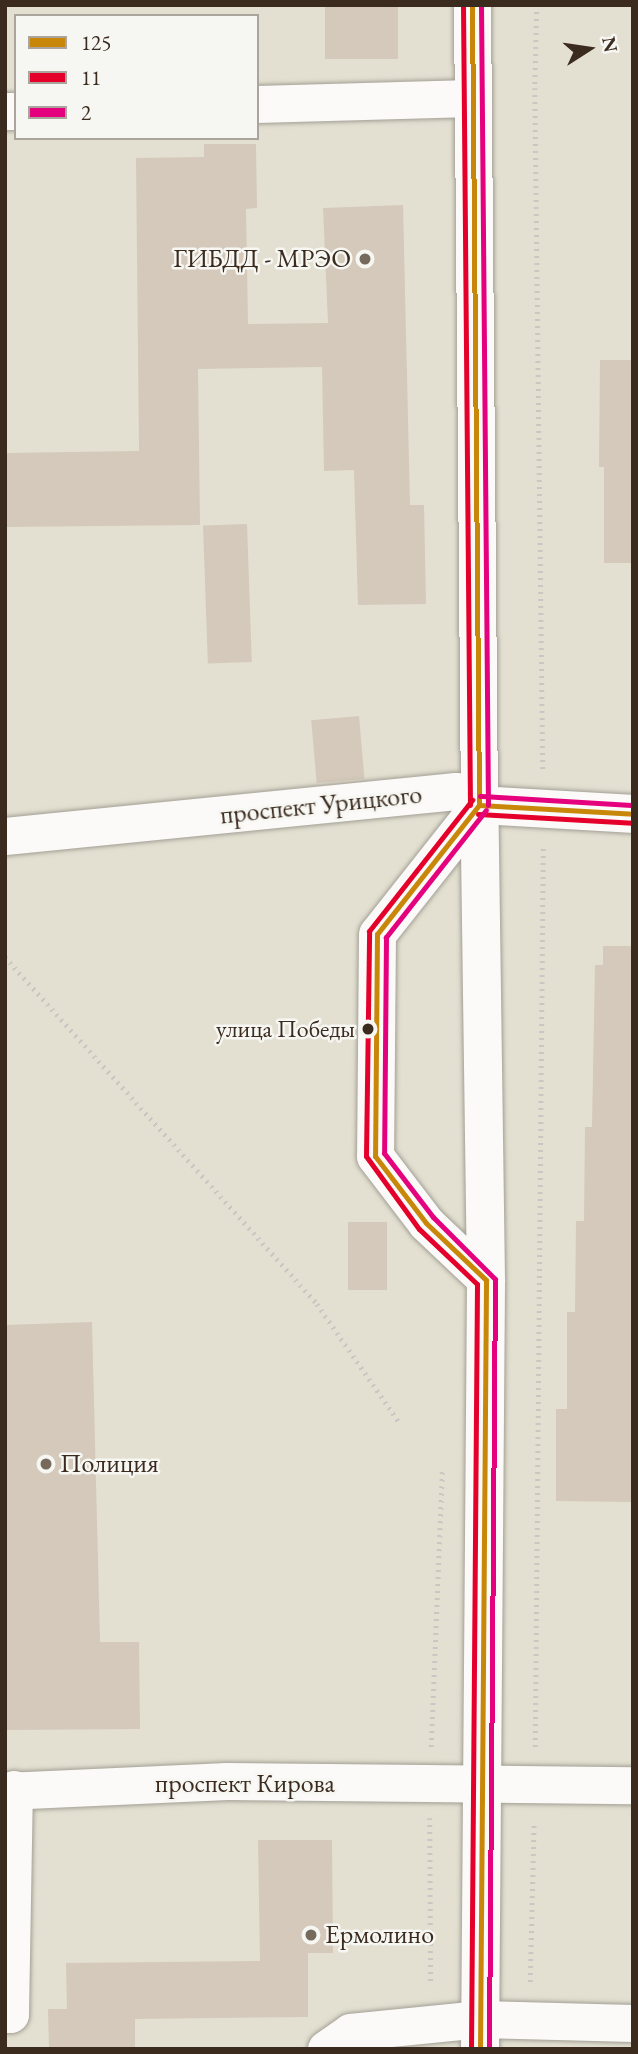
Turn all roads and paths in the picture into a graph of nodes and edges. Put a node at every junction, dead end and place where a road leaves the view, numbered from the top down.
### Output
1 (472, 5) edge
2 (537, 5) edge
3 (471, 98) junction
4 (259, 104) edge
5 (480, 805) junction
6 (544, 811) junction
7 (633, 814) edge
8 (5, 836) edge
9 (5, 957) edge
10 (486, 1280) junction
11 (399, 1422) dead end
12 (442, 1467) dead end
13 (430, 1785) junction
14 (484, 1786) junction
15 (534, 1786) junction
16 (633, 1786) edge
17 (10, 1790) edge
18 (5, 2014) edge
19 (529, 2020) junction
20 (633, 2023) edge
21 (431, 2024) junction
22 (480, 2034) edge
23 (326, 2049) edge

1 - 3 street
2 - 6 path
3 - 4 street
3 - 5 street
5 - 6 main road, проспект Урицкого
5 - 8 street, проспект Урицкого
5 - 10 main road
5 - 10 street
6 - 7 main road, проспект Урицкого
6 - 15 path
9 - 11 path
10 - 14 main road
12 - 13 path
13 - 14 street, проспект Кирова
13 - 17 street, проспект Кирова
13 - 21 path
14 - 15 street, проспект Кирова
14 - 22 main road
15 - 16 street, проспект Кирова
15 - 19 path
17 - 18 street
19 - 20 street
19 - 22 street
21 - 22 street
21 - 23 street

